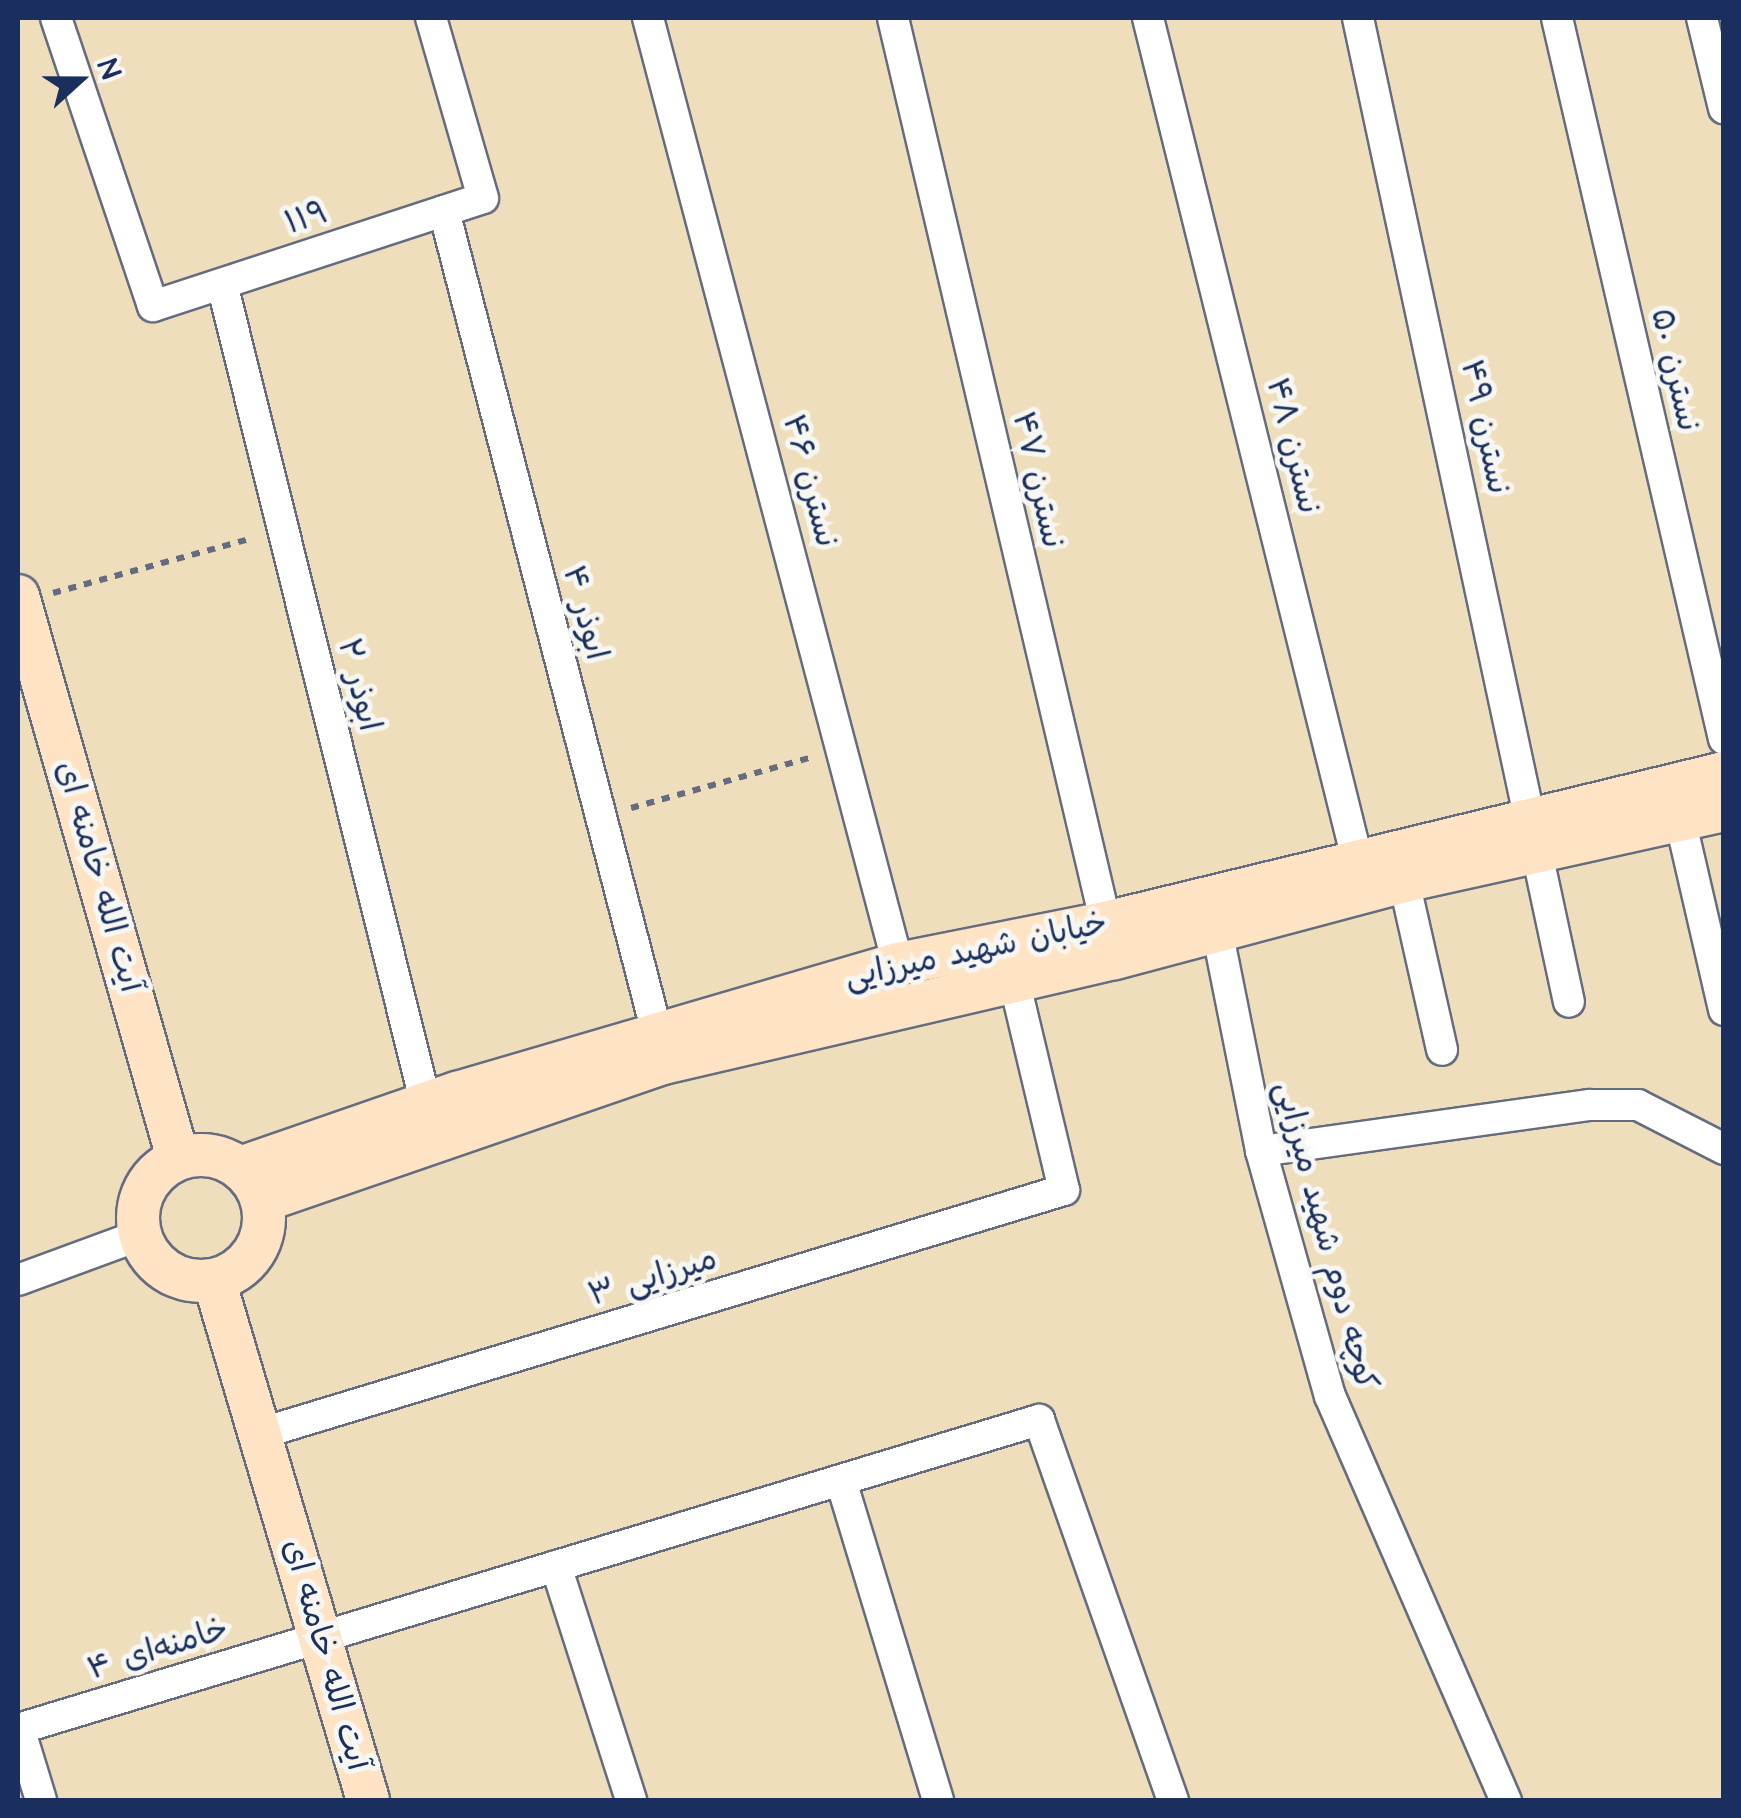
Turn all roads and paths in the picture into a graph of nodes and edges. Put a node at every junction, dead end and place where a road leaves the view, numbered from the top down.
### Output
1 (56, 18) edge
2 (431, 18) edge
3 (648, 18) edge
4 (892, 18) edge
5 (1148, 18) edge
6 (1358, 18) edge
7 (1557, 18) edge
8 (1702, 18) edge
9 (1724, 108) edge
10 (444, 211) junction
11 (222, 284) junction
12 (283, 529) junction
13 (18, 599) edge
14 (1724, 739) edge
15 (844, 748) junction
16 (1724, 772) edge
17 (1724, 810) edge
18 (601, 816) junction
19 (1680, 819) junction
20 (1534, 835) junction
21 (1362, 876) junction
22 (1404, 880) junction
23 (1214, 914) junction
24 (1110, 940) junction
25 (898, 964) junction
26 (1014, 980) junction
27 (1569, 1002) dead end
28 (1724, 1010) edge
29 (657, 1032) junction
30 (1442, 1050) dead end
31 (426, 1104) junction
32 (1261, 1151) junction
33 (1721, 1155) edge
34 (178, 1158) junction
35 (251, 1185) junction
36 (140, 1235) junction
37 (18, 1280) edge
38 (214, 1280) junction
39 (262, 1433) junction
40 (842, 1484) junction
41 (556, 1566) junction
42 (318, 1639) junction
43 (18, 1728) edge
44 (40, 1800) edge
45 (368, 1800) edge
46 (631, 1800) edge
47 (938, 1800) edge
48 (1173, 1800) edge
49 (1506, 1800) edge

1 - 11 street, ۱۱۹
2 - 10 street, ۱۱۹
3 - 15 street, نسترن ۴۶
4 - 24 street, نسترن ۴۷
5 - 21 street, نسترن ۴۸
6 - 20 street, نسترن ۴۹
7 - 14 street, نسترن ۵۰
8 - 9 street
10 - 11 street, ۱۱۹
10 - 18 street, ابوذر ۴
11 - 12 street, ابوذر ۲
12 - 13 path
12 - 31 street, ابوذر ۲
13 - 34 street, آیت الله خامنه ای
15 - 18 path
15 - 25 street, نسترن ۴۶
16 - 20 street, خیابان شهید میرزایی
17 - 19 street, خیابان شهید میرزایی
18 - 29 street, ابوذر ۴
19 - 20 street, خیابان شهید میرزایی
19 - 28 street
20 - 21 street, خیابان شهید میرزایی
20 - 22 street, خیابان شهید میرزایی
20 - 27 street, نسترن ۴۹
21 - 22 street, خیابان شهید میرزایی
21 - 23 street, خیابان شهید میرزایی
22 - 30 street
23 - 24 street, خیابان شهید میرزایی
23 - 32 street, کوچه دوم شهید میرزایی
24 - 25 street, خیابان شهید میرزایی
24 - 26 street, خیابان شهید میرزایی
25 - 29 street, خیابان شهید میرزایی
26 - 35 street, خیابان شهید میرزایی
26 - 39 street, میرزایی ۳
29 - 31 street, خیابان شهید میرزایی
31 - 35 street, خیابان شهید میرزایی
32 - 33 street
32 - 49 street, کوچه دوم شهید میرزایی
34 - 35 street
34 - 36 street
35 - 38 street
36 - 37 street
36 - 38 street
38 - 39 street, آیت الله خامنه ای
39 - 42 street, آیت الله خامنه ای
40 - 41 street, خامنه‌ای ۴
40 - 47 street
40 - 48 street, خامنه‌ای ۴
41 - 42 street, خامنه‌ای ۴
41 - 46 street
42 - 43 street, خامنه‌ای ۴
42 - 45 street, آیت الله خامنه ای
43 - 44 street

